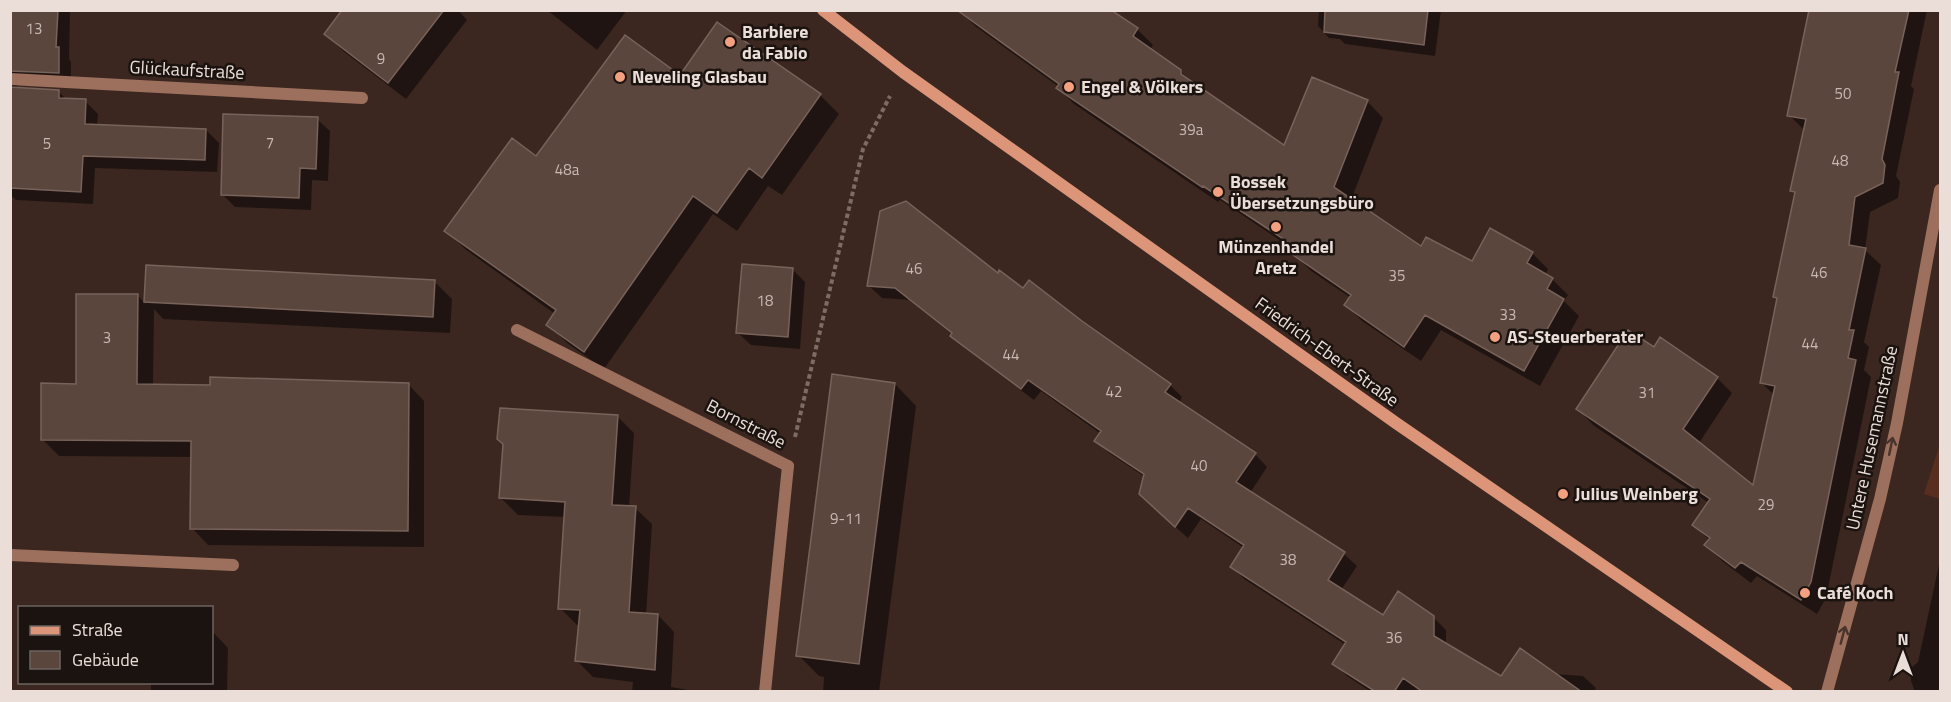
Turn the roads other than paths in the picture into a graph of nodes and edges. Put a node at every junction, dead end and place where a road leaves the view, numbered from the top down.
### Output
1 (823, 10) edge
2 (10, 79) edge
3 (362, 98) dead end
4 (1941, 190) edge
5 (517, 330) dead end
6 (10, 555) edge
7 (233, 565) dead end
8 (765, 692) edge
9 (1787, 692) edge
10 (1827, 692) edge

1 - 9 main road, Friedrich-Ebert-Straße
2 - 3 street, Glückaufstraße
10 -> 4 street, Untere Husemannstraße
5 - 8 street, Bornstraße
6 - 7 street

